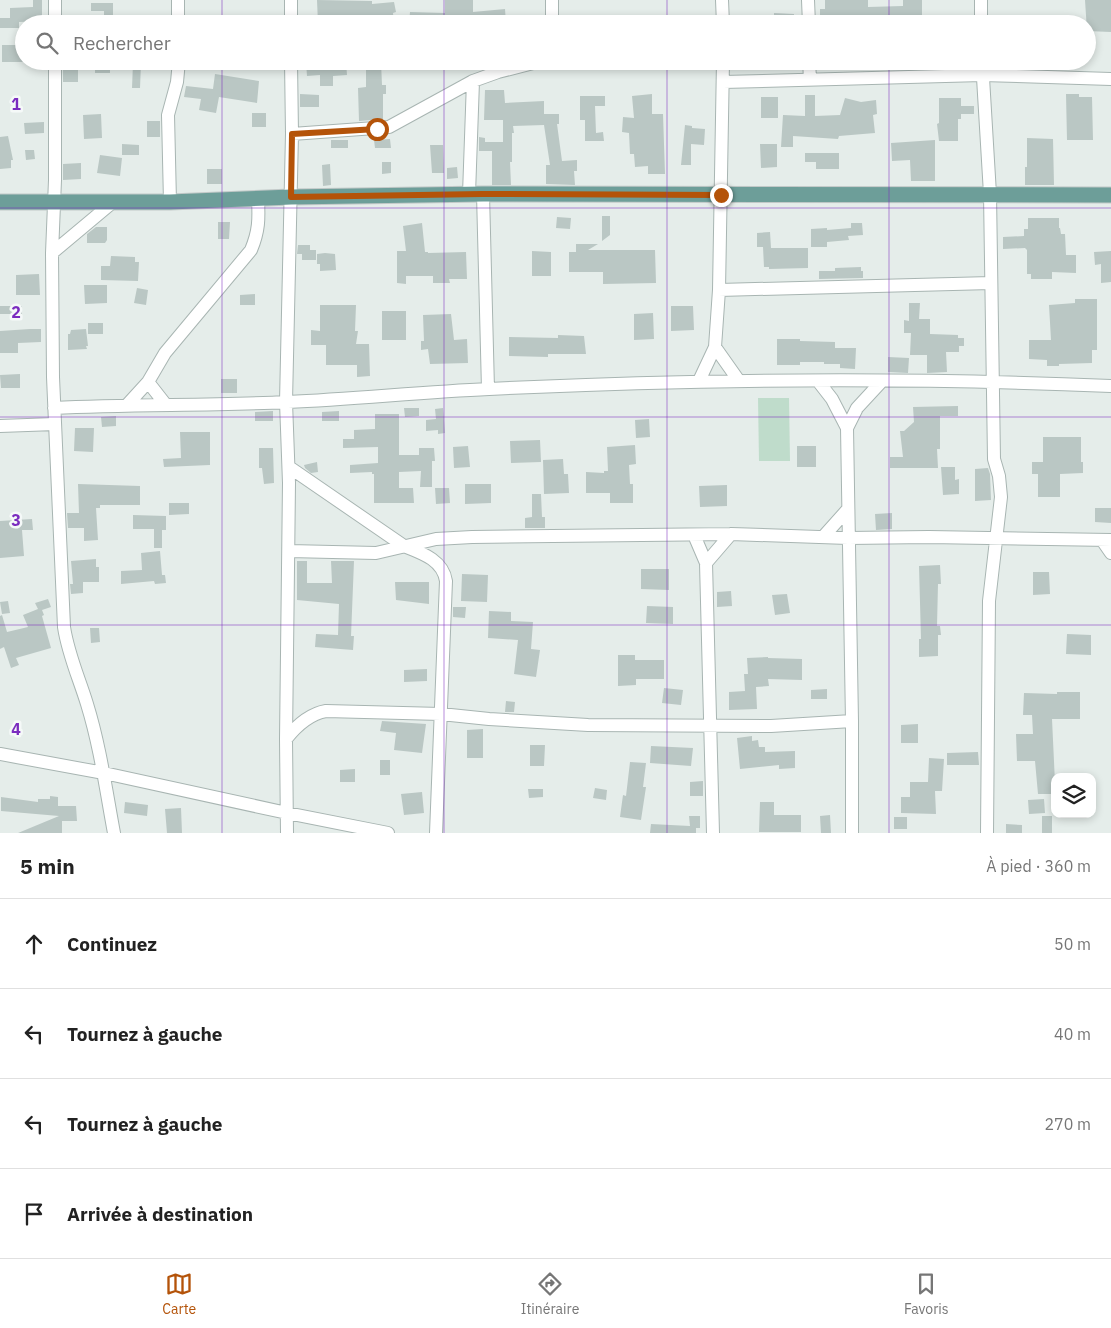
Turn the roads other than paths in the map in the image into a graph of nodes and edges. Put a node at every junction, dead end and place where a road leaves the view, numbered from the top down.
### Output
1 (55, 0) edge
2 (178, 0) edge
3 (291, 0) edge
4 (552, 0) edge
5 (722, 0) edge
6 (808, 0) edge
7 (981, 0) edge
8 (55, 15) edge
9 (178, 15) edge
10 (291, 15) edge
11 (552, 15) edge
12 (723, 15) edge
13 (809, 15) edge
14 (982, 15) edge
15 (55, 70) edge
16 (178, 70) edge
17 (291, 70) edge
18 (506, 70) edge
19 (723, 70) edge
20 (809, 70) edge
21 (982, 70) edge
22 (982, 75) junction
23 (1111, 79) edge
24 (810, 80) junction
25 (473, 81) junction
26 (723, 82) junction
27 (292, 134) junction
28 (476, 194) junction
29 (990, 194) junction
30 (721, 195) junction
31 (1111, 195) edge
32 (291, 197) junction
33 (258, 199) junction
34 (0, 202) edge
35 (112, 202) junction
36 (170, 202) junction
37 (54, 203) junction
38 (52, 253) junction
39 (990, 283) junction
40 (719, 290) junction
41 (714, 347) junction
42 (699, 381) junction
43 (739, 381) junction
44 (818, 381) junction
45 (882, 381) junction
46 (993, 381) junction
47 (148, 382) junction
48 (1111, 386) edge
49 (488, 389) junction
50 (286, 402) junction
51 (127, 405) junction
52 (166, 406) junction
53 (54, 408) junction
54 (55, 424) junction
55 (0, 426) edge
56 (847, 428) junction
57 (289, 467) junction
58 (848, 509) junction
59 (694, 534) junction
60 (731, 534) junction
61 (822, 537) junction
62 (848, 538) junction
63 (997, 538) junction
64 (1106, 540) edge
65 (404, 546) junction
66 (289, 551) junction
67 (1111, 553) edge
68 (706, 563) junction
69 (440, 714) junction
70 (852, 722) junction
71 (709, 725) junction
72 (286, 739) junction
73 (0, 754) edge
74 (104, 773) junction
75 (287, 813) junction
76 (114, 833) edge
77 (287, 833) edge
78 (388, 833) edge
79 (436, 833) edge
80 (712, 833) edge
81 (852, 833) edge
82 (987, 833) edge

1 - 8 street
2 - 9 street
3 - 10 street
4 - 11 street
5 - 12 street
6 - 13 street
7 - 14 street
15 - 37 street
16 - 36 street
17 - 27 street
18 - 25 street
19 - 26 street
20 - 24 street
21 - 22 street
22 - 23 street
22 - 24 street
22 - 29 street
24 - 26 street
25 - 27 street
25 - 28 street
26 - 30 street
27 - 32 street
28 - 30 main road
28 - 32 main road
28 - 49 street
29 - 30 main road
29 - 31 main road
29 - 39 street
30 - 40 street
32 - 33 main road
32 - 50 street
33 - 36 main road
33 - 47 street
34 - 37 main road
35 - 36 main road
35 - 37 main road
35 - 38 street
37 - 38 street
38 - 53 street
39 - 40 street
39 - 46 street
40 - 41 street
41 - 42 street
41 - 43 street
42 - 43 street
42 - 49 street
43 - 44 street
44 - 45 street
44 - 56 street
45 - 46 street
45 - 56 street
46 - 48 street
46 - 63 street
47 - 51 street
47 - 52 street
49 - 50 street
50 - 52 street
50 - 57 street
51 - 52 street
51 - 53 street
53 - 54 street
54 - 55 street
54 - 74 street
56 - 58 street
57 - 65 street
57 - 66 street
58 - 61 street
58 - 62 street
59 - 60 street
59 - 65 street
59 - 68 street
60 - 61 street
60 - 68 street
61 - 62 street
62 - 63 street
62 - 70 street
63 - 64 street
63 - 82 street
64 - 67 street
65 - 66 street
65 - 69 street
66 - 72 street
68 - 71 street
69 - 71 street
69 - 72 street
69 - 79 street
70 - 71 street
70 - 81 street
71 - 80 street
72 - 75 street
73 - 74 street
74 - 75 street
74 - 76 street
75 - 77 street
75 - 78 street

